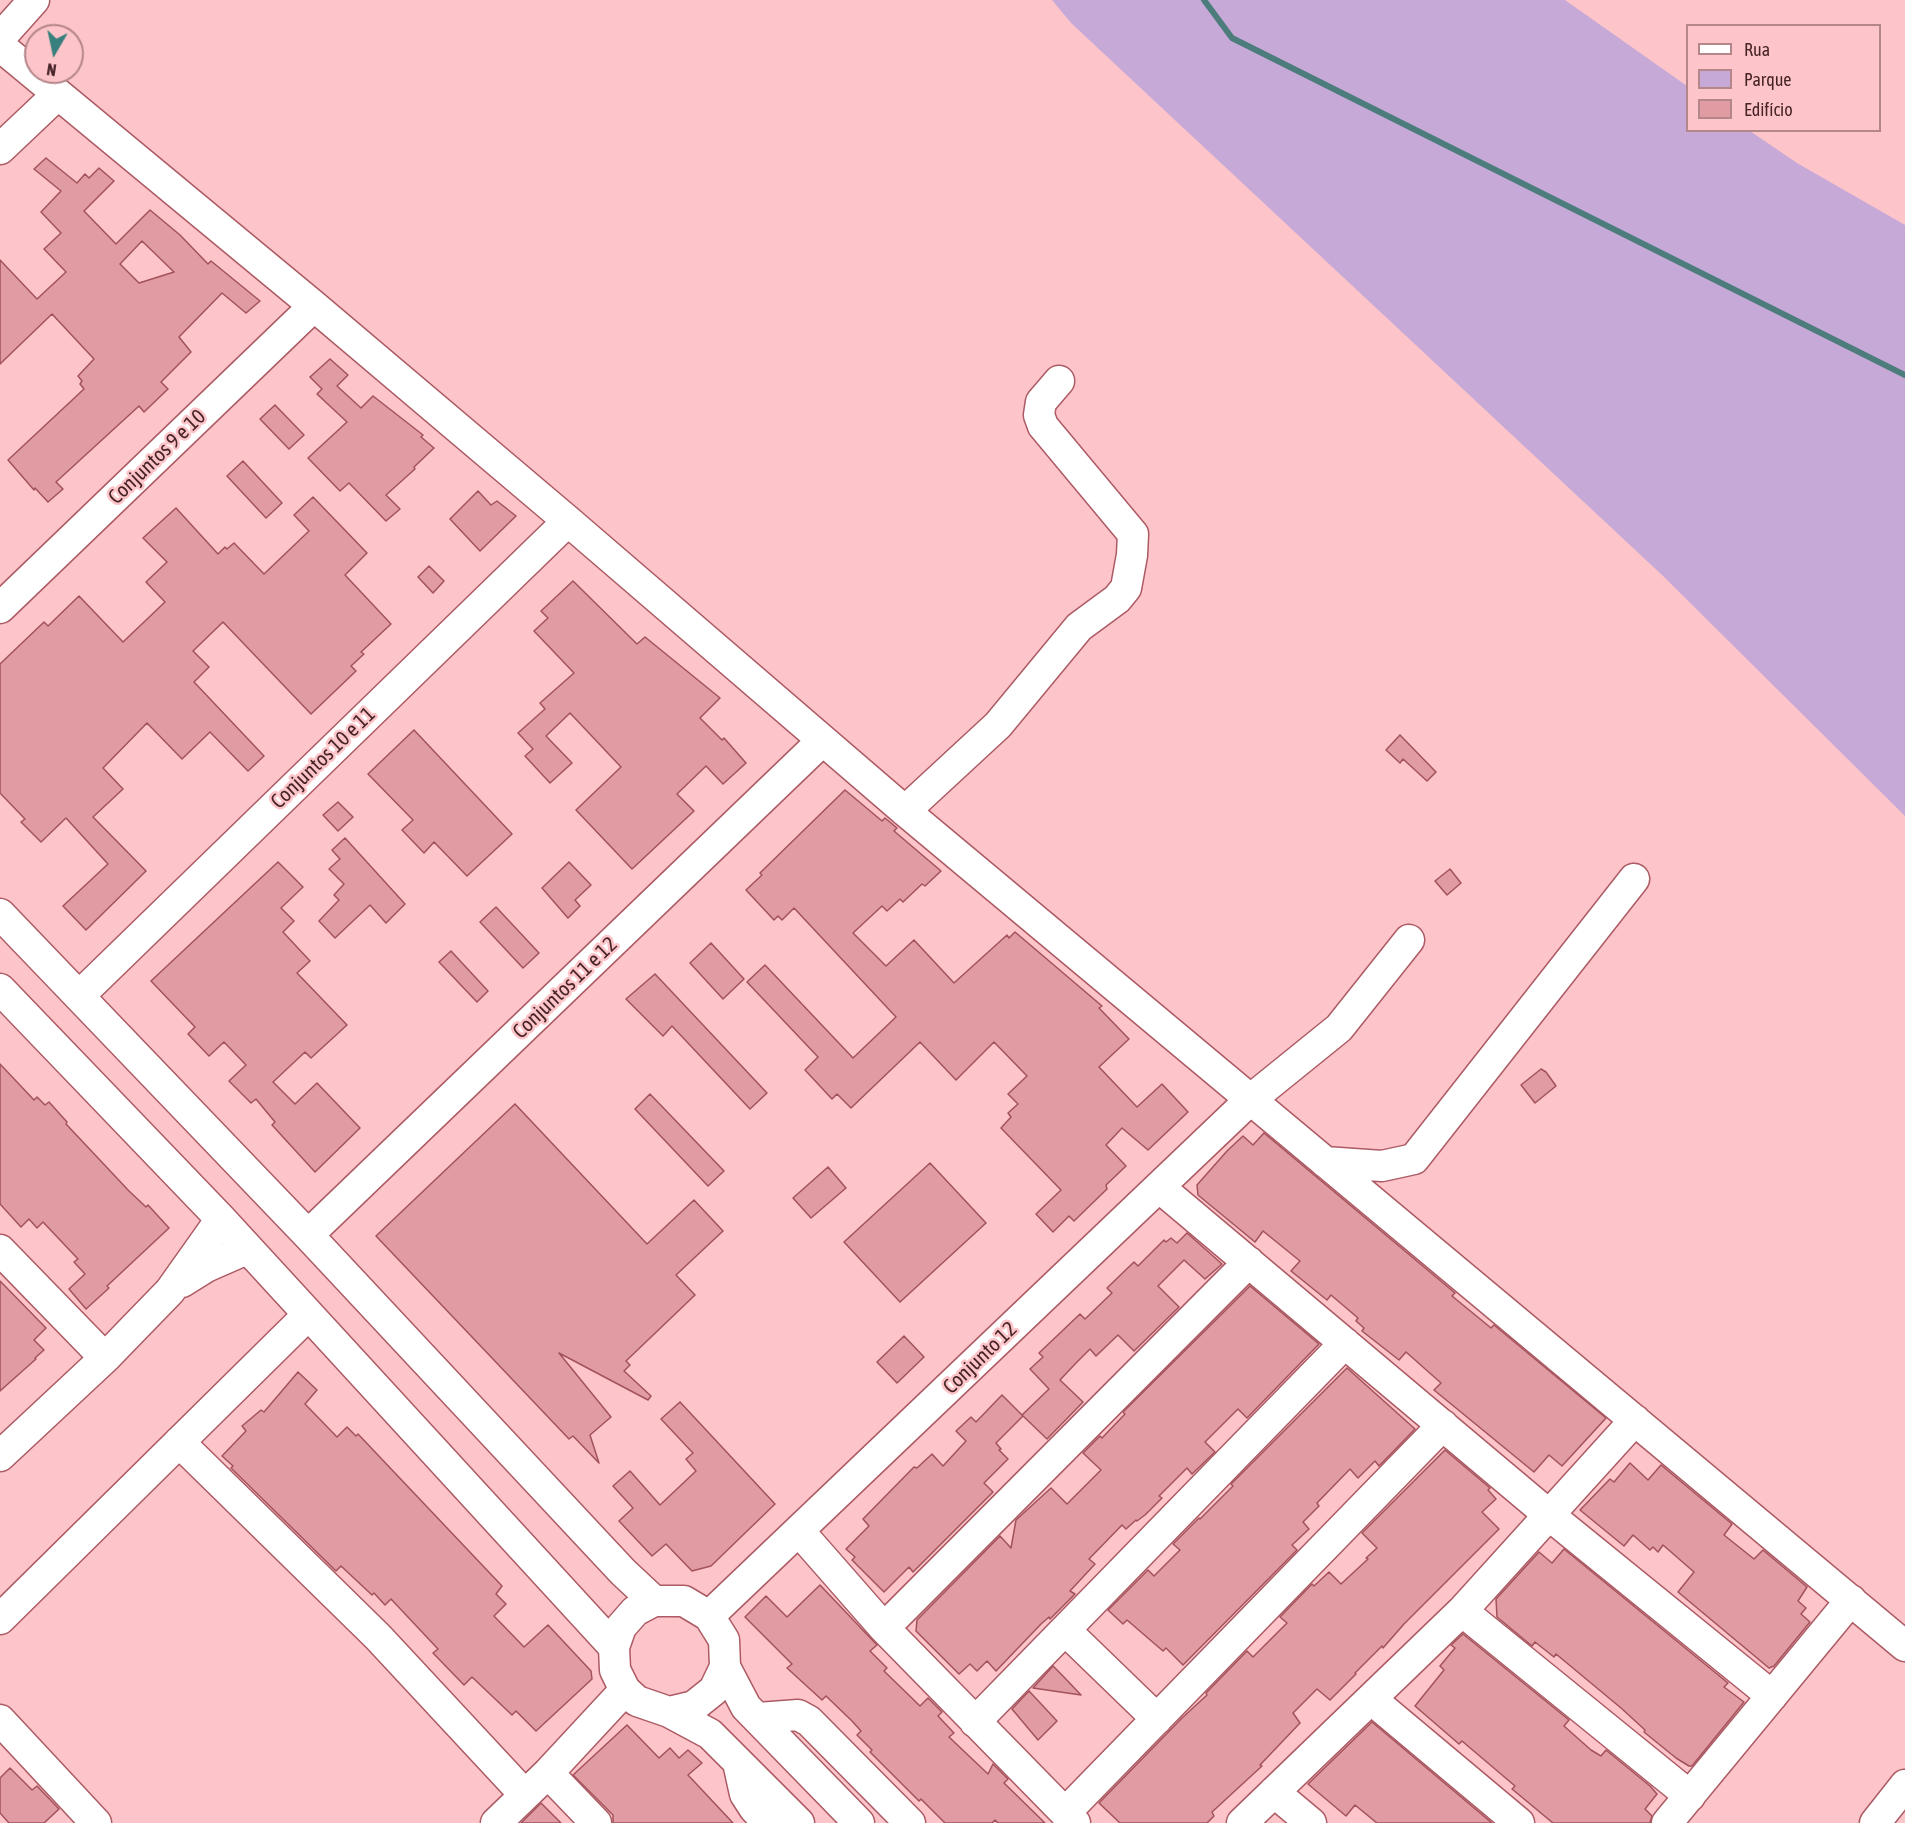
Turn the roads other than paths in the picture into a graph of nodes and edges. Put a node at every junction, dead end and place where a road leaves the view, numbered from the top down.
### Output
1 (34, 0) edge
2 (0, 38) edge
3 (0, 46) edge
4 (57, 95) junction
5 (0, 149) edge
6 (314, 306) junction
7 (1059, 381) dead end
8 (568, 521) junction
9 (0, 608) edge
10 (822, 741) junction
11 (905, 811) junction
12 (1634, 879) dead end
13 (0, 914) edge
14 (1409, 940) dead end
15 (0, 990) edge
16 (79, 996) junction
17 (1250, 1100) junction
18 (1325, 1162) junction
19 (1159, 1187) junction
20 (221, 1219) junction
21 (308, 1235) junction
22 (248, 1249) junction
23 (0, 1250) edge
24 (1249, 1262) junction
25 (170, 1291) junction
26 (308, 1315) junction
27 (1344, 1343) junction
28 (105, 1358) junction
29 (1635, 1420) junction
30 (1443, 1425) junction
31 (179, 1443) junction
32 (0, 1456) edge
33 (1549, 1515) junction
34 (799, 1531) junction
35 (1851, 1600) junction
36 (654, 1601) junction
37 (1462, 1611) junction
38 (709, 1616) junction
39 (0, 1619) edge
40 (884, 1628) junction
41 (1065, 1630) junction
42 (1905, 1646) edge
43 (614, 1647) junction
44 (725, 1668) junction
45 (625, 1690) junction
46 (1772, 1696) junction
47 (1371, 1699) junction
48 (669, 1712) junction
49 (758, 1718) junction
50 (1157, 1719) junction
51 (0, 1720) edge
52 (975, 1722) junction
53 (739, 1761) junction
54 (548, 1773) junction
55 (1905, 1785) edge
56 (1274, 1792) junction
57 (525, 1795) junction
58 (1690, 1796) junction
59 (1070, 1818) edge
60 (96, 1823) edge
61 (496, 1823) edge
62 (597, 1823) edge
63 (768, 1823) edge
64 (799, 1823) edge
65 (859, 1823) edge
66 (910, 1823) edge
67 (1242, 1823) edge
68 (1311, 1823) edge
69 (1520, 1823) edge
70 (1667, 1823) edge
71 (1875, 1823) edge

1 - 2 street
3 - 4 street
4 - 5 street
4 - 6 street
6 - 8 street
6 - 9 street, Conjuntos 9 e 10
7 - 11 street
8 - 10 street
8 - 16 street, Conjuntos 10 e 11
10 - 11 street
10 - 21 street, Conjuntos 11 e 12
11 - 17 street
12 - 18 street
13 - 16 street
14 - 17 street, Conjunto 12
15 - 20 street
16 - 21 street
17 - 18 street
17 - 19 street, Conjunto 12
18 - 29 street
19 - 24 street
19 - 34 street, Conjunto 12
20 - 22 street
20 - 25 street
21 - 36 street
22 - 25 street
22 - 26 street
23 - 28 street
24 - 27 street
24 - 40 street
25 - 28 street
26 - 31 street
26 - 43 street
27 - 30 street
27 - 41 street
28 - 32 street
29 - 33 street
29 - 35 street
30 - 33 street
30 - 50 street
31 - 39 street
31 - 57 street
33 - 37 street
33 - 46 street
34 - 38 street, Conjunto 12
34 - 40 street
35 - 42 street
35 - 46 street
36 - 38 street
36 - 43 street
37 - 47 street
37 - 58 street
38 - 44 street
40 - 52 street
41 - 50 street
41 - 52 street
43 - 45 street
44 - 48 street
44 - 49 street
45 - 48 street
45 - 54 street
46 - 58 street
47 - 56 street
47 - 69 street
48 - 53 street
49 - 65 street
49 - 66 street
50 - 59 street
51 - 60 street
52 - 59 street
53 - 63 street
53 - 64 street
54 - 57 street
54 - 62 street
55 - 71 street
56 - 67 street
56 - 68 street
57 - 61 street
58 - 70 street

